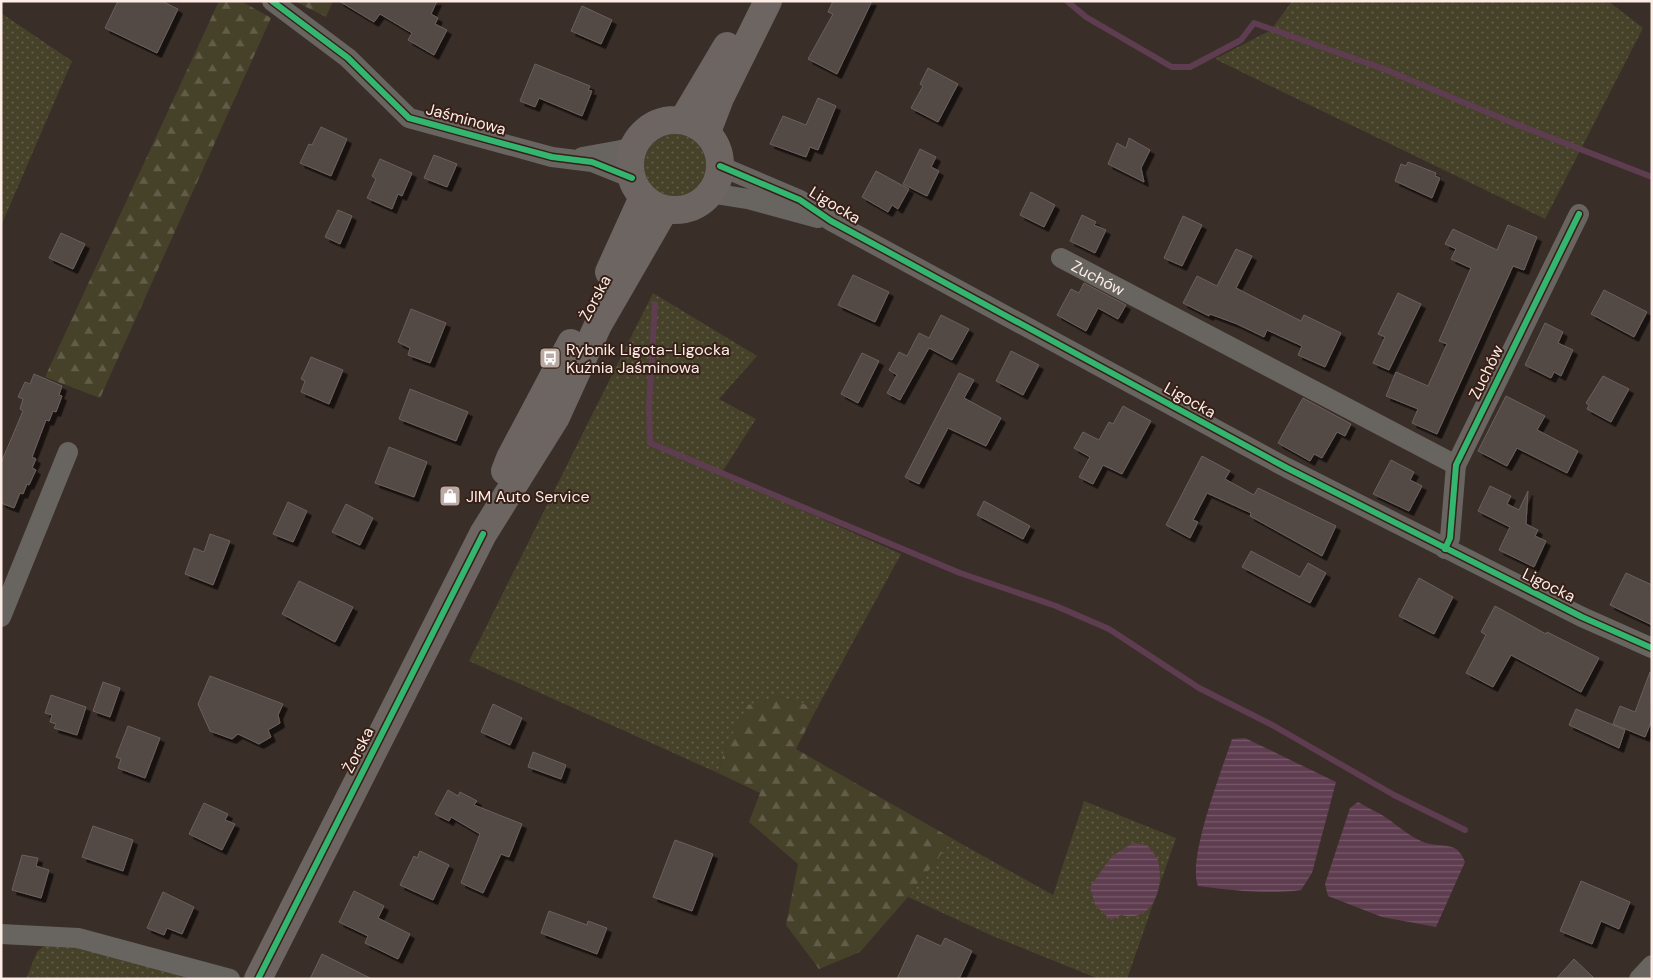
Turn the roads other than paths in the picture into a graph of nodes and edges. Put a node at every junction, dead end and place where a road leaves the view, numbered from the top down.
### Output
1 (272, 1) edge
2 (752, 1) edge
3 (768, 1) edge
4 (683, 120) junction
5 (706, 132) junction
6 (634, 146) junction
7 (576, 158) junction
8 (720, 166) junction
9 (710, 193) junction
10 (647, 195) junction
11 (1579, 214) dead end
12 (831, 221) junction
13 (1061, 258) dead end
14 (68, 452) dead end
15 (1456, 465) junction
16 (1445, 549) junction
17 (1, 617) edge
18 (1652, 648) edge
19 (1, 934) edge
20 (1652, 965) edge
21 (230, 979) edge
22 (258, 979) edge
23 (1639, 979) edge

1 - 7 street, Jaśminowa
2 - 4 main road
3 - 5 main road
4 - 5 main road
4 - 6 main road
5 - 8 main road
6 - 7 street, Jaśminowa
6 - 10 main road
7 - 10 street, Jaśminowa
8 - 9 main road
8 - 12 street, Ligocka
9 - 10 main road
9 - 12 street, Ligocka
10 - 22 main road, Żorska
11 - 15 street, Zuchów
12 - 16 street, Ligocka
13 - 15 street, Zuchów
14 - 17 street
15 - 16 street, Zuchów
16 - 18 street, Ligocka
19 - 21 street
20 - 23 street

